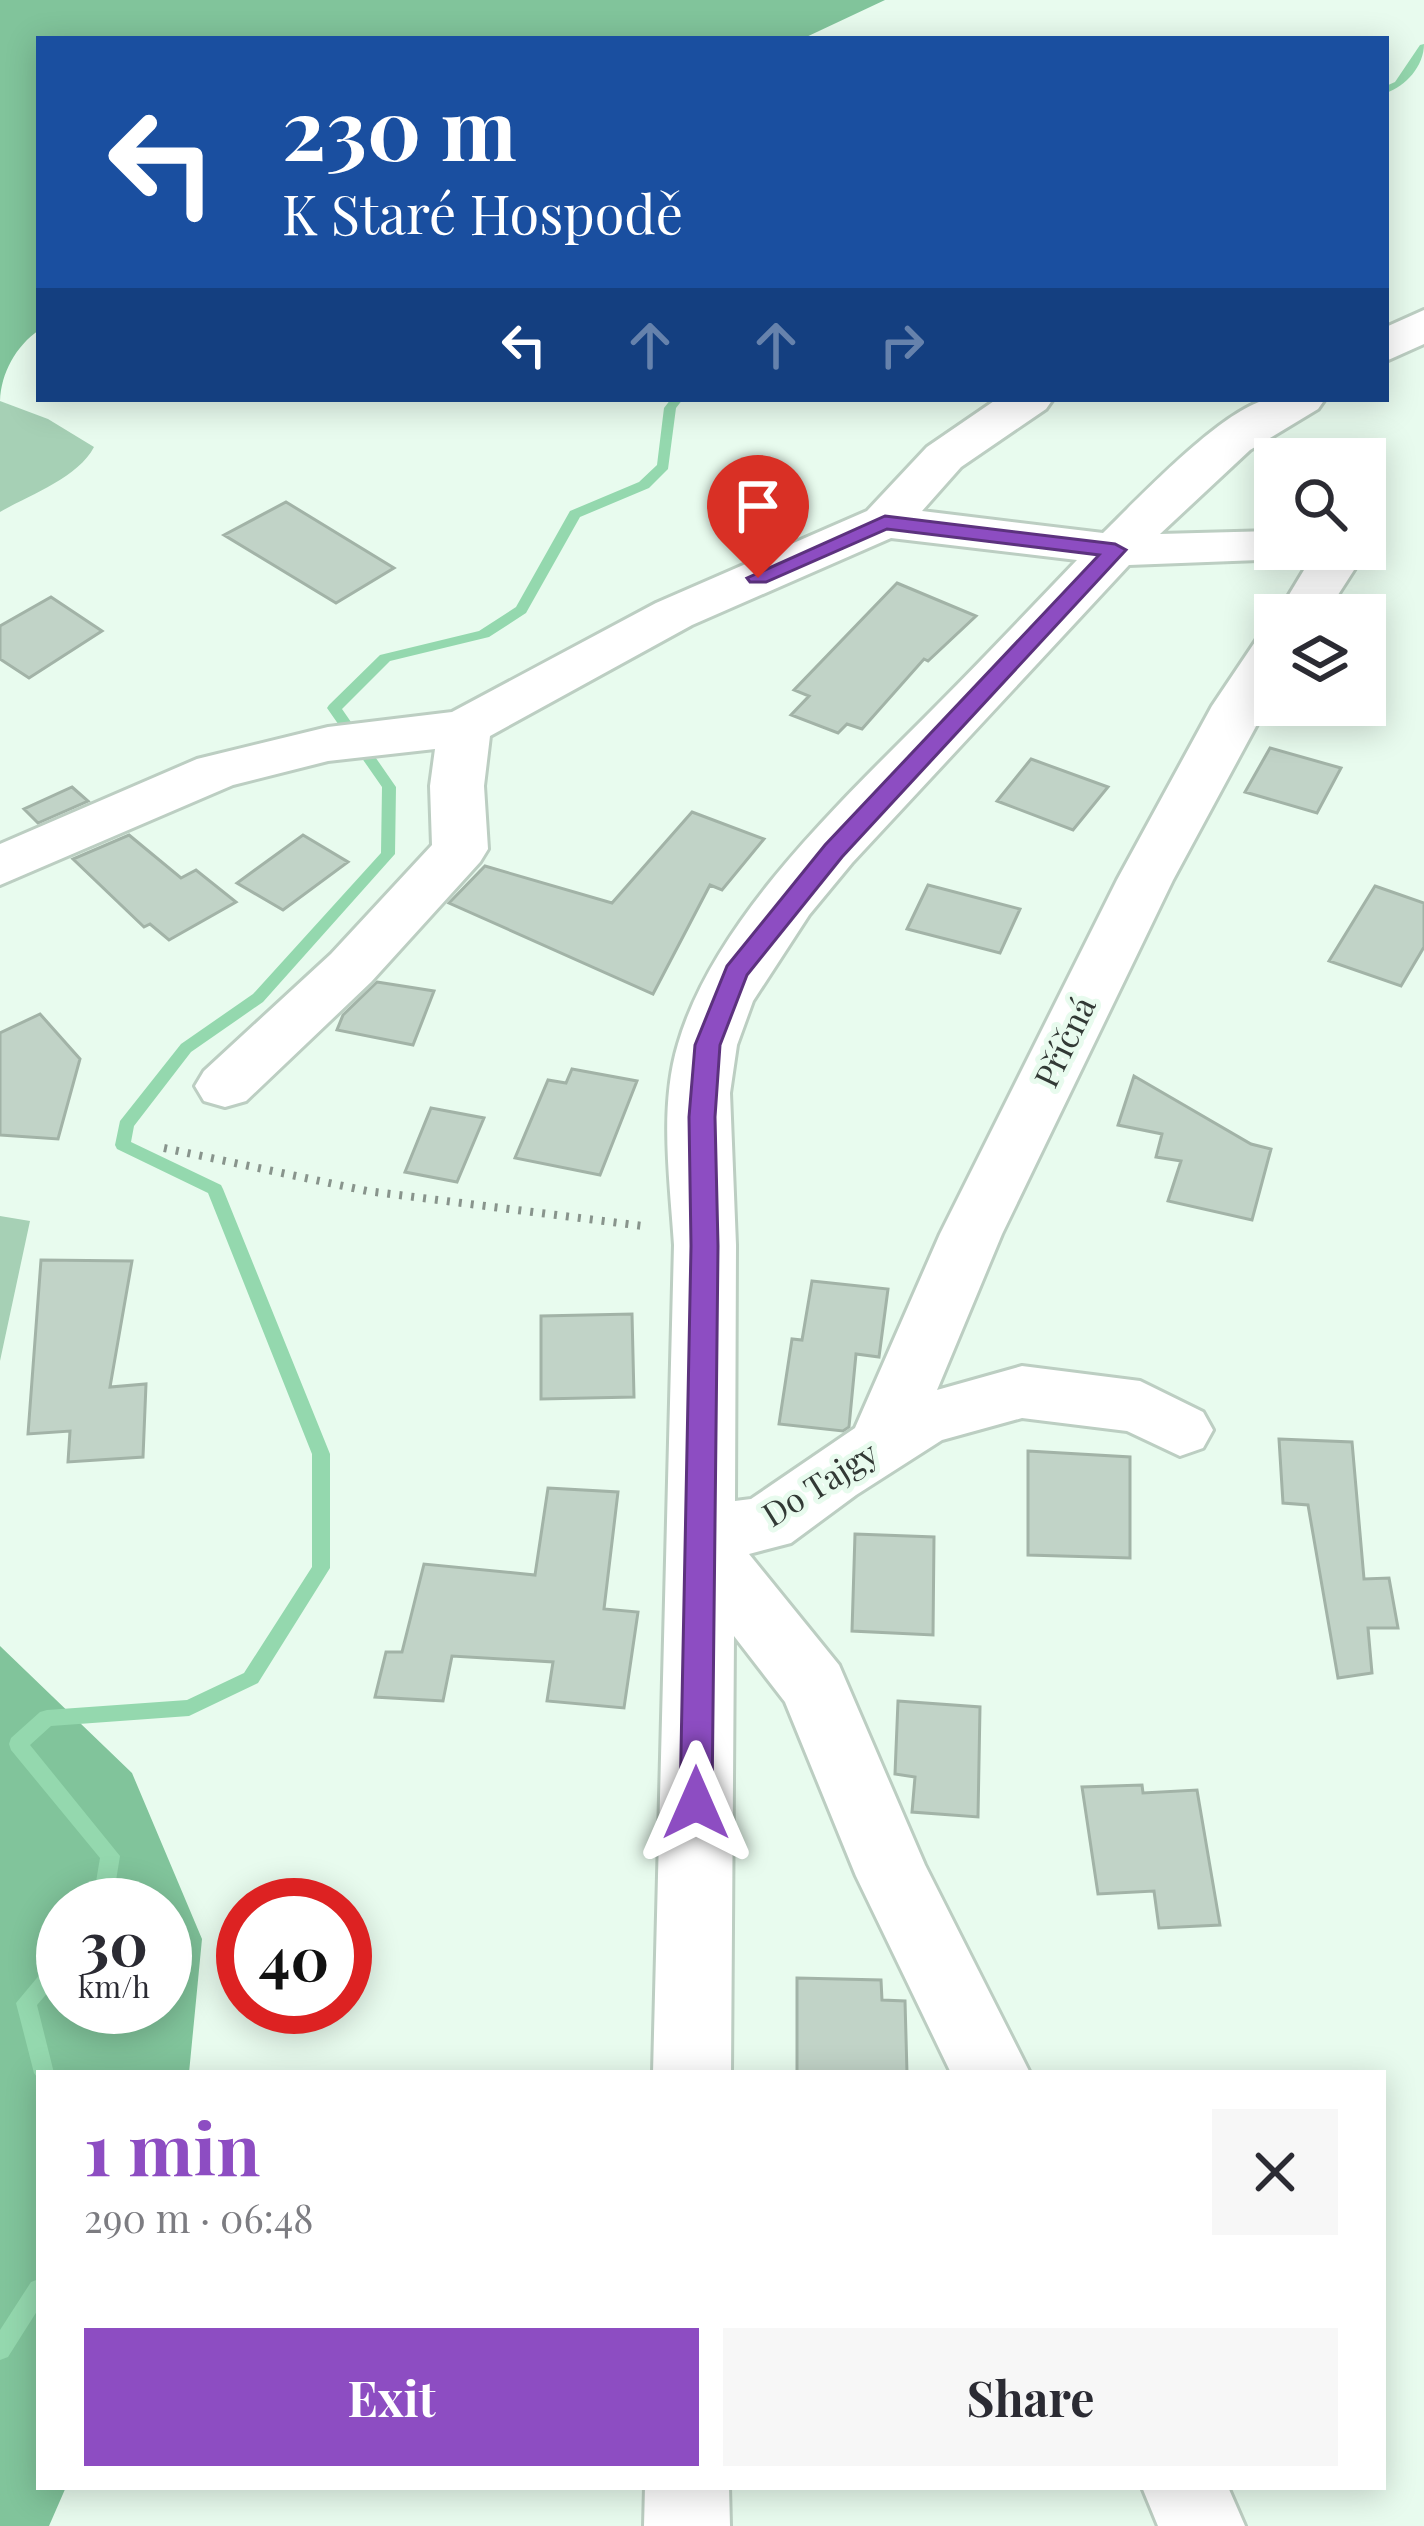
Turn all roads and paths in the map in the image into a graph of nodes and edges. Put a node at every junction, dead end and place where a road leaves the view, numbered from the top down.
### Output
1 (1424, 325) edge
2 (1389, 345) edge
3 (1025, 402) edge
4 (1296, 402) edge
5 (885, 522) junction
6 (1254, 547) edge
7 (1115, 550) junction
8 (1254, 683) edge
9 (464, 728) junction
10 (0, 866) edge
11 (225, 1086) dead end
12 (164, 1148) dead end
13 (704, 1234) junction
14 (1180, 1430) dead end
15 (881, 1445) junction
16 (699, 1534) junction
17 (692, 2070) edge
18 (990, 2070) edge
19 (687, 2490) edge
20 (1185, 2490) edge
21 (686, 2526) edge
22 (1202, 2526) edge

1 - 2 street
3 - 5 street
4 - 7 street
5 - 7 street
5 - 9 street
6 - 7 street
7 - 13 street
8 - 15 street, Příčná
9 - 10 street
9 - 11 street
12 - 13 path
13 - 16 street
14 - 15 street, Do Tajgy
15 - 16 street, Do Tajgy
16 - 17 street
16 - 18 street
19 - 21 street
20 - 22 street

